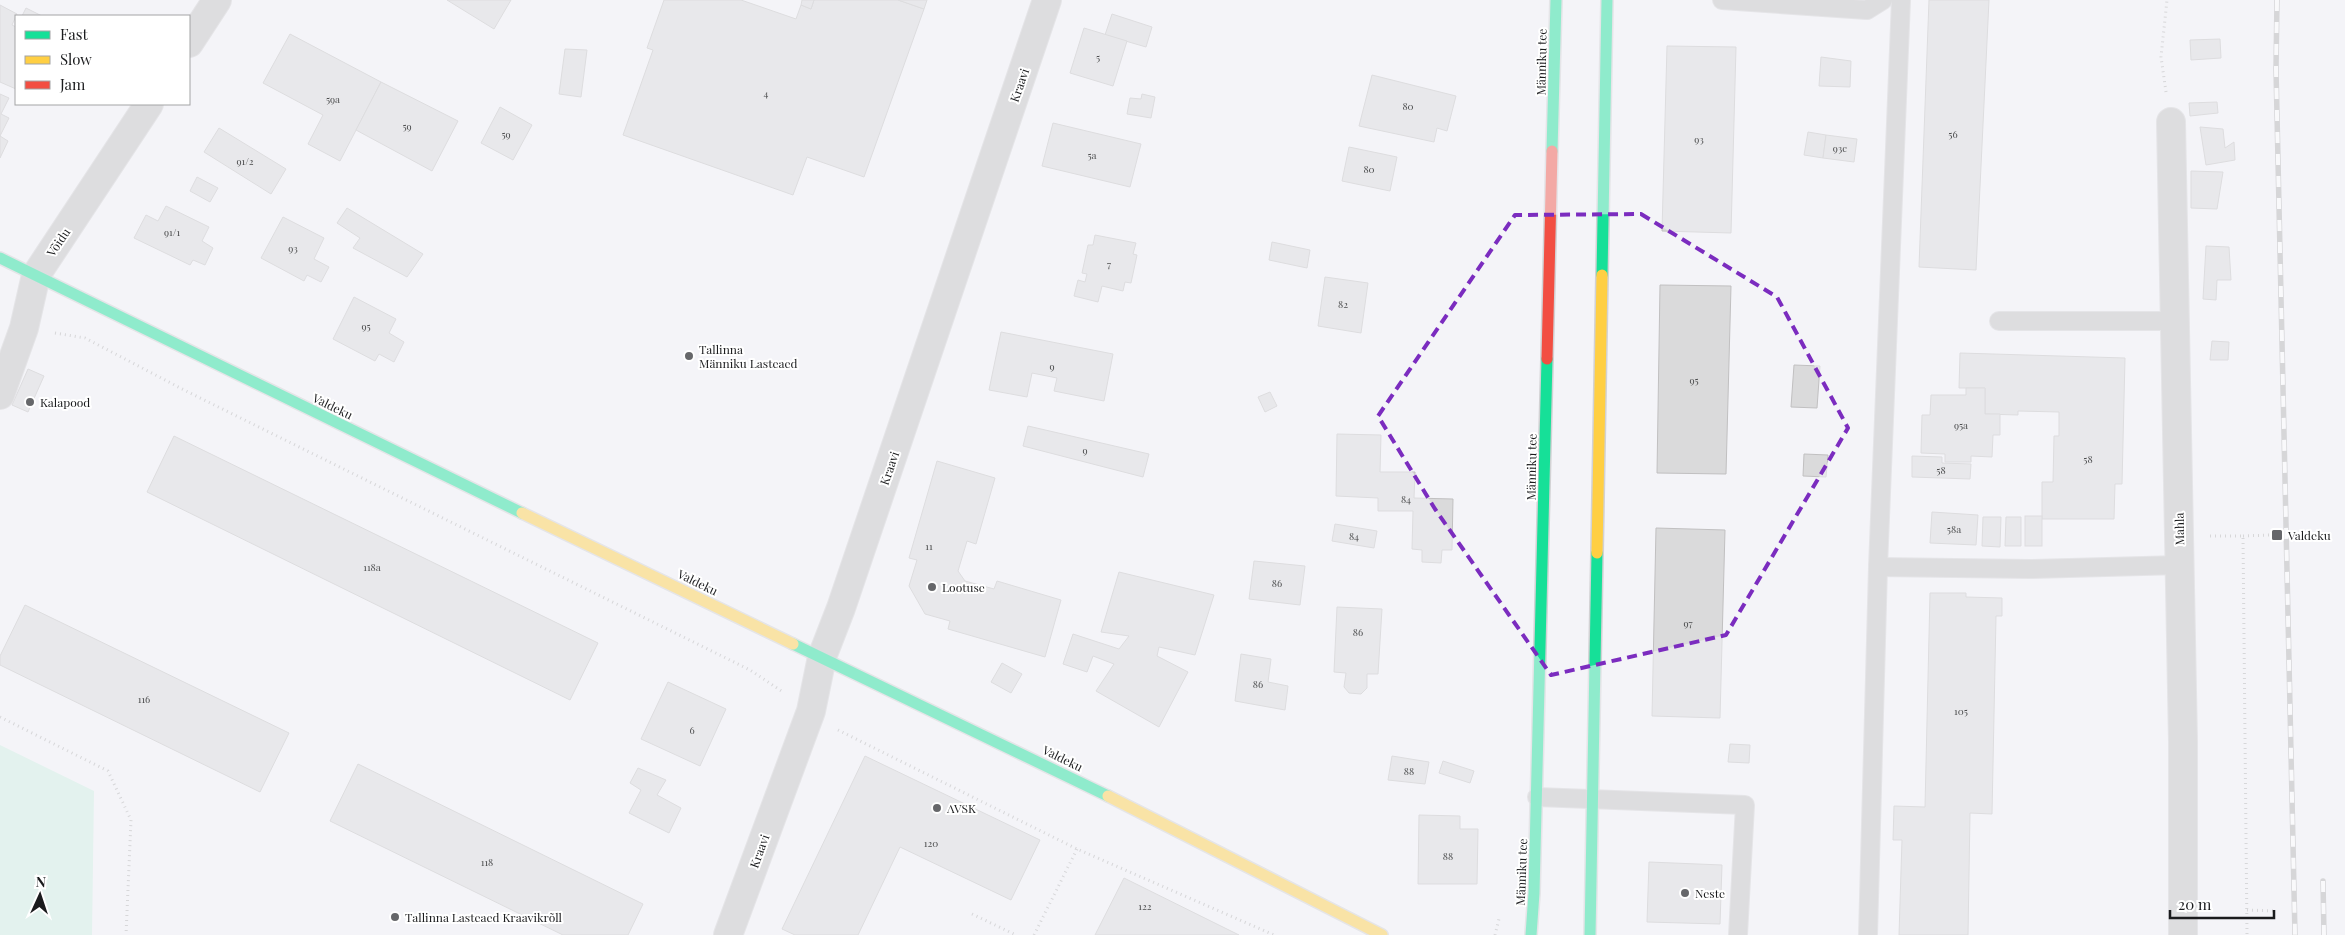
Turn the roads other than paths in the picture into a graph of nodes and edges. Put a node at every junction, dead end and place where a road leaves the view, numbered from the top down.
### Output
1 (217, 0) edge
2 (1047, 0) edge
3 (1556, 0) edge
4 (1607, 0) edge
5 (1722, 0) edge
6 (1883, 0) edge
7 (1900, 0) edge
8 (190, 41) edge
9 (148, 105) edge
10 (2171, 122) road end
11 (0, 258) edge
12 (36, 275) junction
13 (1999, 321) dead end
14 (2176, 321) junction
15 (0, 395) edge
16 (2180, 565) junction
17 (1878, 568) junction
18 (822, 657) junction
19 (1537, 797) junction
20 (1593, 801) junction
21 (728, 935) edge
22 (1382, 935) edge
23 (1531, 935) edge
24 (1590, 935) edge
25 (1738, 935) edge
26 (1868, 935) edge
27 (2183, 935) edge

1 - 8 street
2 - 18 street, Kraavi
3 - 19 street, Männiku tee
4 - 20 street
5 - 6 lane
7 - 17 lane
9 - 12 street, Võidu
10 - 14 street, Mahla
11 - 12 street, Valdeku
12 - 15 street, Võidu
12 - 18 street, Valdeku
13 - 14 lane
14 - 16 street, Mahla
16 - 17 lane
16 - 27 street, Mahla
17 - 26 lane
18 - 21 street, Kraavi
18 - 22 street, Valdeku
19 - 20 lane
19 - 23 street, Männiku tee
20 - 24 street
20 - 25 lane

